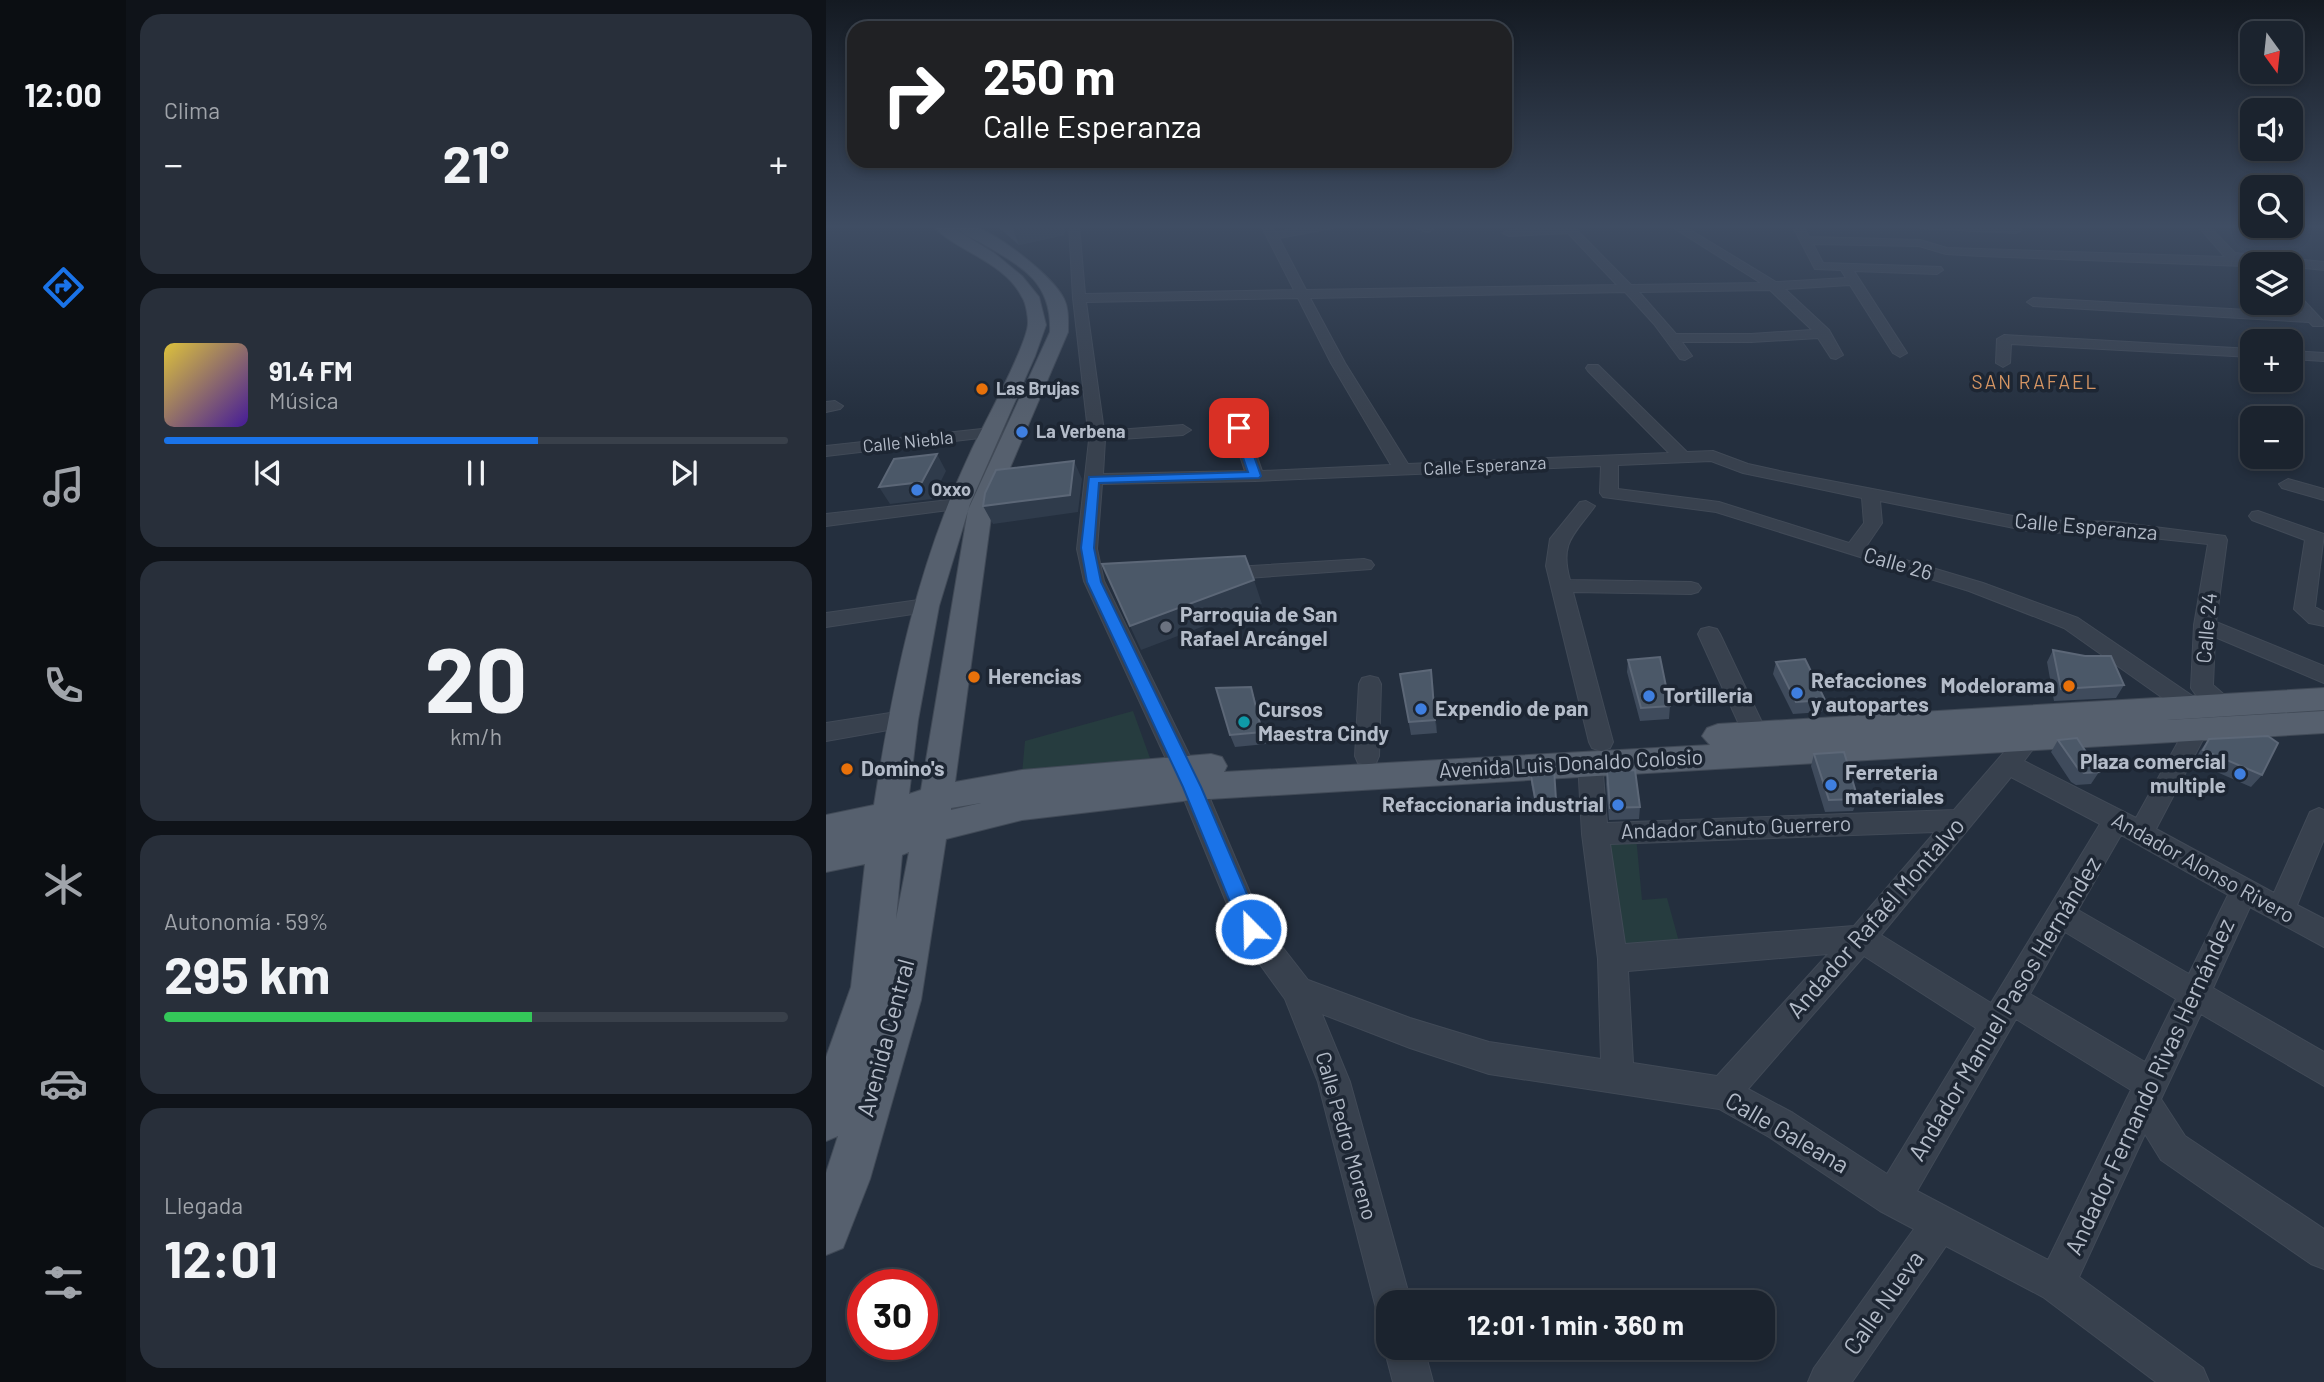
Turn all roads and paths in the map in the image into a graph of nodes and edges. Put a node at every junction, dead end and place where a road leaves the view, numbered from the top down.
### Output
1 (1024, 289) edge
2 (1050, 289) edge
3 (1078, 289) edge
4 (1300, 289) edge
5 (1548, 289) edge
6 (1631, 289) edge
7 (1779, 289) edge
8 (1859, 289) edge
9 (1302, 294) junction
10 (1079, 298) junction
11 (2033, 302) dead end
12 (2303, 307) edge
13 (2314, 318) junction
14 (2324, 331) edge
15 (1824, 333) junction
16 (1084, 338) junction
17 (1674, 338) junction
18 (1057, 341) junction
19 (2240, 352) edge
20 (1900, 353) dead end
21 (1836, 355) dead end
22 (1685, 356) dead end
23 (2303, 356) edge
24 (2324, 357) edge
25 (2003, 363) dead end
26 (1593, 368) dead end
27 (1231, 405) dead end
28 (1183, 430) dead end
29 (991, 433) junction
30 (1096, 436) junction
31 (826, 451) edge
32 (1682, 457) junction
33 (1610, 460) junction
34 (1402, 469) junction
35 (1255, 476) junction
36 (1093, 479) junction
37 (2288, 484) dead end
38 (2324, 495) edge
39 (1871, 496) junction
40 (1586, 506) dead end
41 (955, 511) junction
42 (2258, 516) dead end
43 (826, 520) edge
44 (826, 534) edge
45 (2319, 538) edge
46 (2218, 540) joint
47 (1853, 551) junction
48 (1364, 565) dead end
49 (1202, 576) edge
50 (1122, 581) edge
51 (1094, 582) junction
52 (1561, 586) junction
53 (1691, 587) dead end
54 (926, 606) junction
55 (826, 620) edge
56 (2324, 620) edge
57 (2205, 625) junction
58 (1709, 634) dead end
59 (2324, 675) edge
60 (1370, 684) dead end
61 (2224, 705) junction
62 (2194, 719) junction
63 (2321, 719) edge
64 (903, 720) junction
65 (826, 732) edge
66 (1755, 733) junction
67 (1805, 741) junction
68 (1595, 752) junction
69 (2017, 752) junction
70 (1367, 756) junction
71 (1186, 777) junction
72 (933, 813) junction
73 (2319, 819) dead end
74 (1961, 820) junction
75 (2128, 826) junction
76 (826, 829) edge
77 (888, 830) junction
78 (1595, 834) junction
79 (826, 858) edge
80 (2244, 890) junction
81 (2281, 910) junction
82 (2061, 915) junction
83 (2324, 934) edge
84 (1861, 939) junction
85 (1613, 959) junction
86 (1297, 990) junction
87 (2193, 995) junction
88 (2004, 1012) junction
89 (2324, 1070) edge
90 (1618, 1079) junction
91 (1723, 1093) junction
92 (2147, 1093) junction
93 (826, 1119) edge
94 (1893, 1198) junction
95 (1940, 1223) junction
96 (826, 1231) edge
97 (2324, 1251) edge
98 (2056, 1284) junction
99 (1389, 1290) edge
100 (1407, 1360) edge
101 (1413, 1382) edge
102 (1828, 1382) edge
103 (2189, 1382) edge

1 - 29 main road, Avenida Central
2 - 18 main road
3 - 10 street, Calle Pedro Moreno
4 - 9 street
5 - 9 street
6 - 17 street
7 - 15 street
8 - 20 street
9 - 10 street
9 - 34 street
10 - 16 street, Calle Pedro Moreno
11 - 13 street
12 - 13 street
13 - 14 street
15 - 17 street
15 - 21 street
16 - 18 street
16 - 30 street, Calle Pedro Moreno
17 - 22 street
18 - 72 main road, Avenida Central
19 - 25 street
23 - 24 street
26 - 32 street
27 - 35 street
28 - 30 street
29 - 31 street, Calle Niebla
29 - 41 main road, Avenida Central
30 - 36 street, Calle Pedro Moreno
32 - 33 street, Calle Esperanza
32 - 39 street, Calle Esperanza
33 - 34 street, Calle Esperanza
33 - 47 street, Calle 26
34 - 35 street, Calle Esperanza
35 - 36 street, Calle Esperanza
36 - 51 street, Calle Pedro Moreno
37 - 38 street
39 - 46 street, Calle Esperanza
39 - 47 street
40 - 52 street
41 - 43 street
41 - 44 street
41 - 54 main road, Avenida Central
42 - 45 street
45 - 56 street
46 - 57 street, Calle 24
47 - 62 street, Calle 26
48 - 49 street
50 - 51 street
51 - 71 street, Calle Pedro Moreno
52 - 53 street
52 - 68 street
54 - 55 street
54 - 64 main road, Avenida Central
57 - 59 street
57 - 61 street, Calle 24
58 - 66 street
60 - 70 street
61 - 62 main road
61 - 63 main road
62 - 63 main road, Avenida Luis Donaldo Colosio
62 - 67 main road
62 - 69 main road, Avenida Luis Donaldo Colosio
62 - 75 street, Andador Manuel Pasos Hernández
64 - 65 street
64 - 77 main road, Avenida Central
66 - 67 main road
66 - 68 main road
67 - 68 main road, Avenida Luis Donaldo Colosio
67 - 69 main road, Avenida Luis Donaldo Colosio
68 - 70 main road
68 - 71 main road, Avenida Luis Donaldo Colosio
68 - 78 street
69 - 74 street, Andador Rafaél Montalvo
69 - 75 street, Andador Alonso Rivero
70 - 71 main road
71 - 72 main road, Avenida Luis Donaldo Colosio
71 - 86 street, Calle Pedro Moreno
72 - 77 main road, Avenida Luis Donaldo Colosio
72 - 96 main road, Avenida Central
73 - 81 street
74 - 78 street, Andador Canuto Guerrero
74 - 84 street, Andador Rafaél Montalvo
75 - 80 street, Andador Alonso Rivero
75 - 82 street, Andador Manuel Pasos Hernández
76 - 77 main road
77 - 79 main road
77 - 93 main road, Avenida Central
78 - 85 street
80 - 81 street, Andador Alonso Rivero
80 - 87 street, Andador Fernando Rivas Hernández
81 - 83 street, Andador Alonso Rivero
82 - 87 street
82 - 88 street, Andador Manuel Pasos Hernández
84 - 85 street
84 - 88 street
84 - 91 street, Andador Rafaél Montalvo
85 - 90 street
86 - 90 street, Calle Galeana
86 - 99 street, Calle Pedro Moreno
87 - 89 street
87 - 92 street, Andador Fernando Rivas Hernández
88 - 92 street
88 - 94 street, Andador Manuel Pasos Hernández
90 - 91 street, Calle Galeana
91 - 94 street, Calle Galeana
92 - 97 street
92 - 98 street, Andador Fernando Rivas Hernández
94 - 95 street, Calle Galeana
95 - 98 street, Calle Galeana
95 - 102 street, Calle Nueva
98 - 103 street, Calle Galeana
100 - 101 street

